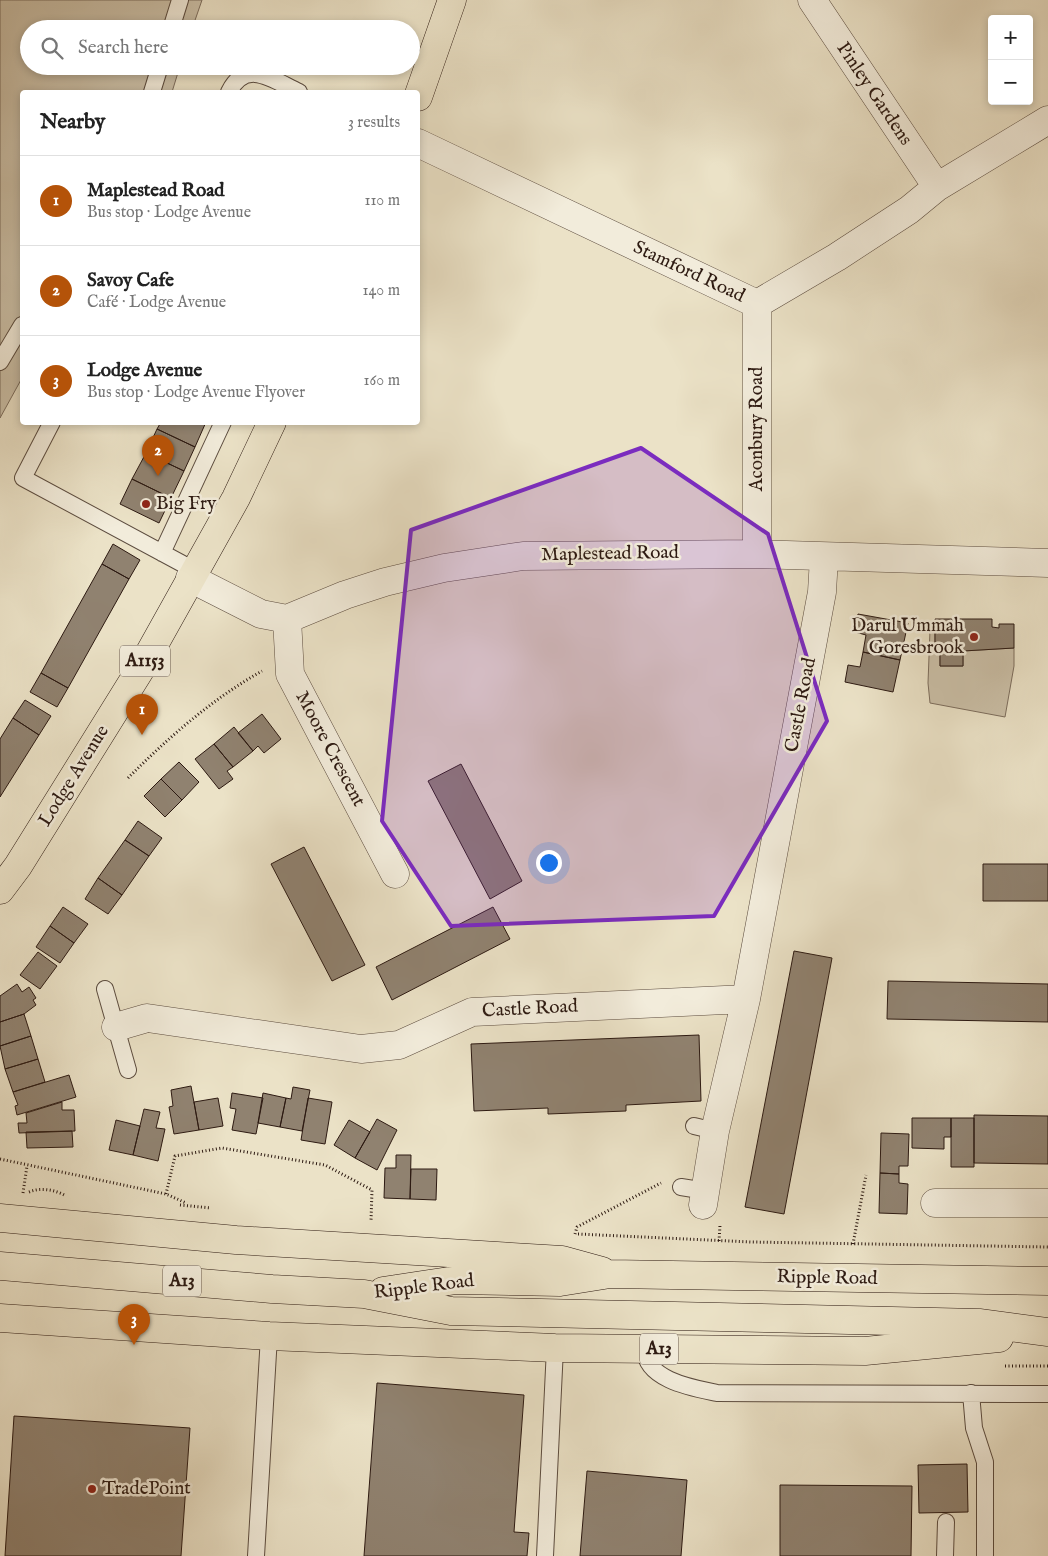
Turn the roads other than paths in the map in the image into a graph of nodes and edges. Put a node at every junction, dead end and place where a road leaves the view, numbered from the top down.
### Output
1 (180, 0) edge
2 (452, 0) edge
3 (812, 0) edge
4 (174, 20) edge
5 (157, 75) edge
6 (244, 75) edge
7 (262, 75) edge
8 (153, 90) edge
9 (229, 90) edge
10 (295, 90) edge
11 (420, 91) edge
12 (1048, 120) edge
13 (420, 144) edge
14 (938, 187) junction
15 (757, 304) junction
16 (20, 329) edge
17 (0, 362) edge
18 (50, 425) edge
19 (222, 425) edge
20 (271, 425) edge
21 (162, 553) junction
22 (757, 554) junction
23 (824, 558) junction
24 (1048, 563) edge
25 (192, 574) junction
26 (287, 619) junction
27 (395, 874) dead end
28 (0, 890) edge
29 (105, 989) dead end
30 (746, 999) junction
31 (116, 1027) junction
32 (128, 1070) dead end
33 (697, 1194) dead end
34 (935, 1203) dead end
35 (1048, 1203) edge
36 (0, 1218) edge
37 (0, 1266) edge
38 (610, 1274) junction
39 (1048, 1282) edge
40 (364, 1294) junction
41 (0, 1318) edge
42 (1048, 1333) edge
43 (268, 1336) junction
44 (555, 1348) junction
45 (645, 1349) junction
46 (971, 1393) junction
47 (1048, 1394) edge
48 (946, 1522) dead end
49 (256, 1556) edge
50 (545, 1556) edge
51 (945, 1556) edge
52 (985, 1556) edge

1 - 4 lane
2 - 11 main road
3 - 14 street, Pinley Gardens
5 - 8 lane
6 - 9 lane
7 - 10 lane
12 - 14 street, Stamford Road
13 - 15 street, Stamford Road
14 - 15 street, Stamford Road
15 - 22 street, Aconbury Road
16 - 17 lane
18 - 21 lane
19 - 21 lane
20 - 25 main road, Lodge Avenue / A1153
21 - 25 lane
22 - 23 street, Maplestead Road
22 - 26 street, Maplestead Road
23 - 24 street, Maplestead Road
23 - 30 street, Castle Road
25 - 26 street
25 - 28 main road, Lodge Avenue / A1153
26 - 27 street, Moore Crescent
29 - 31 lane
30 - 31 street, Castle Road
30 - 33 street, Castle Road
31 - 32 lane
34 - 35 street
36 - 38 main road, A13
37 - 40 main road, A13
38 - 39 main road, Ripple Road / A13
38 - 40 main road, Ripple Road / A13
40 - 42 main road, Ripple Road / A13
41 - 43 main road, A13
42 - 45 main road, A13
43 - 44 main road, A13
43 - 49 lane
44 - 45 main road, A13
44 - 50 lane
45 - 46 lane
46 - 47 lane
46 - 52 lane
48 - 51 lane

